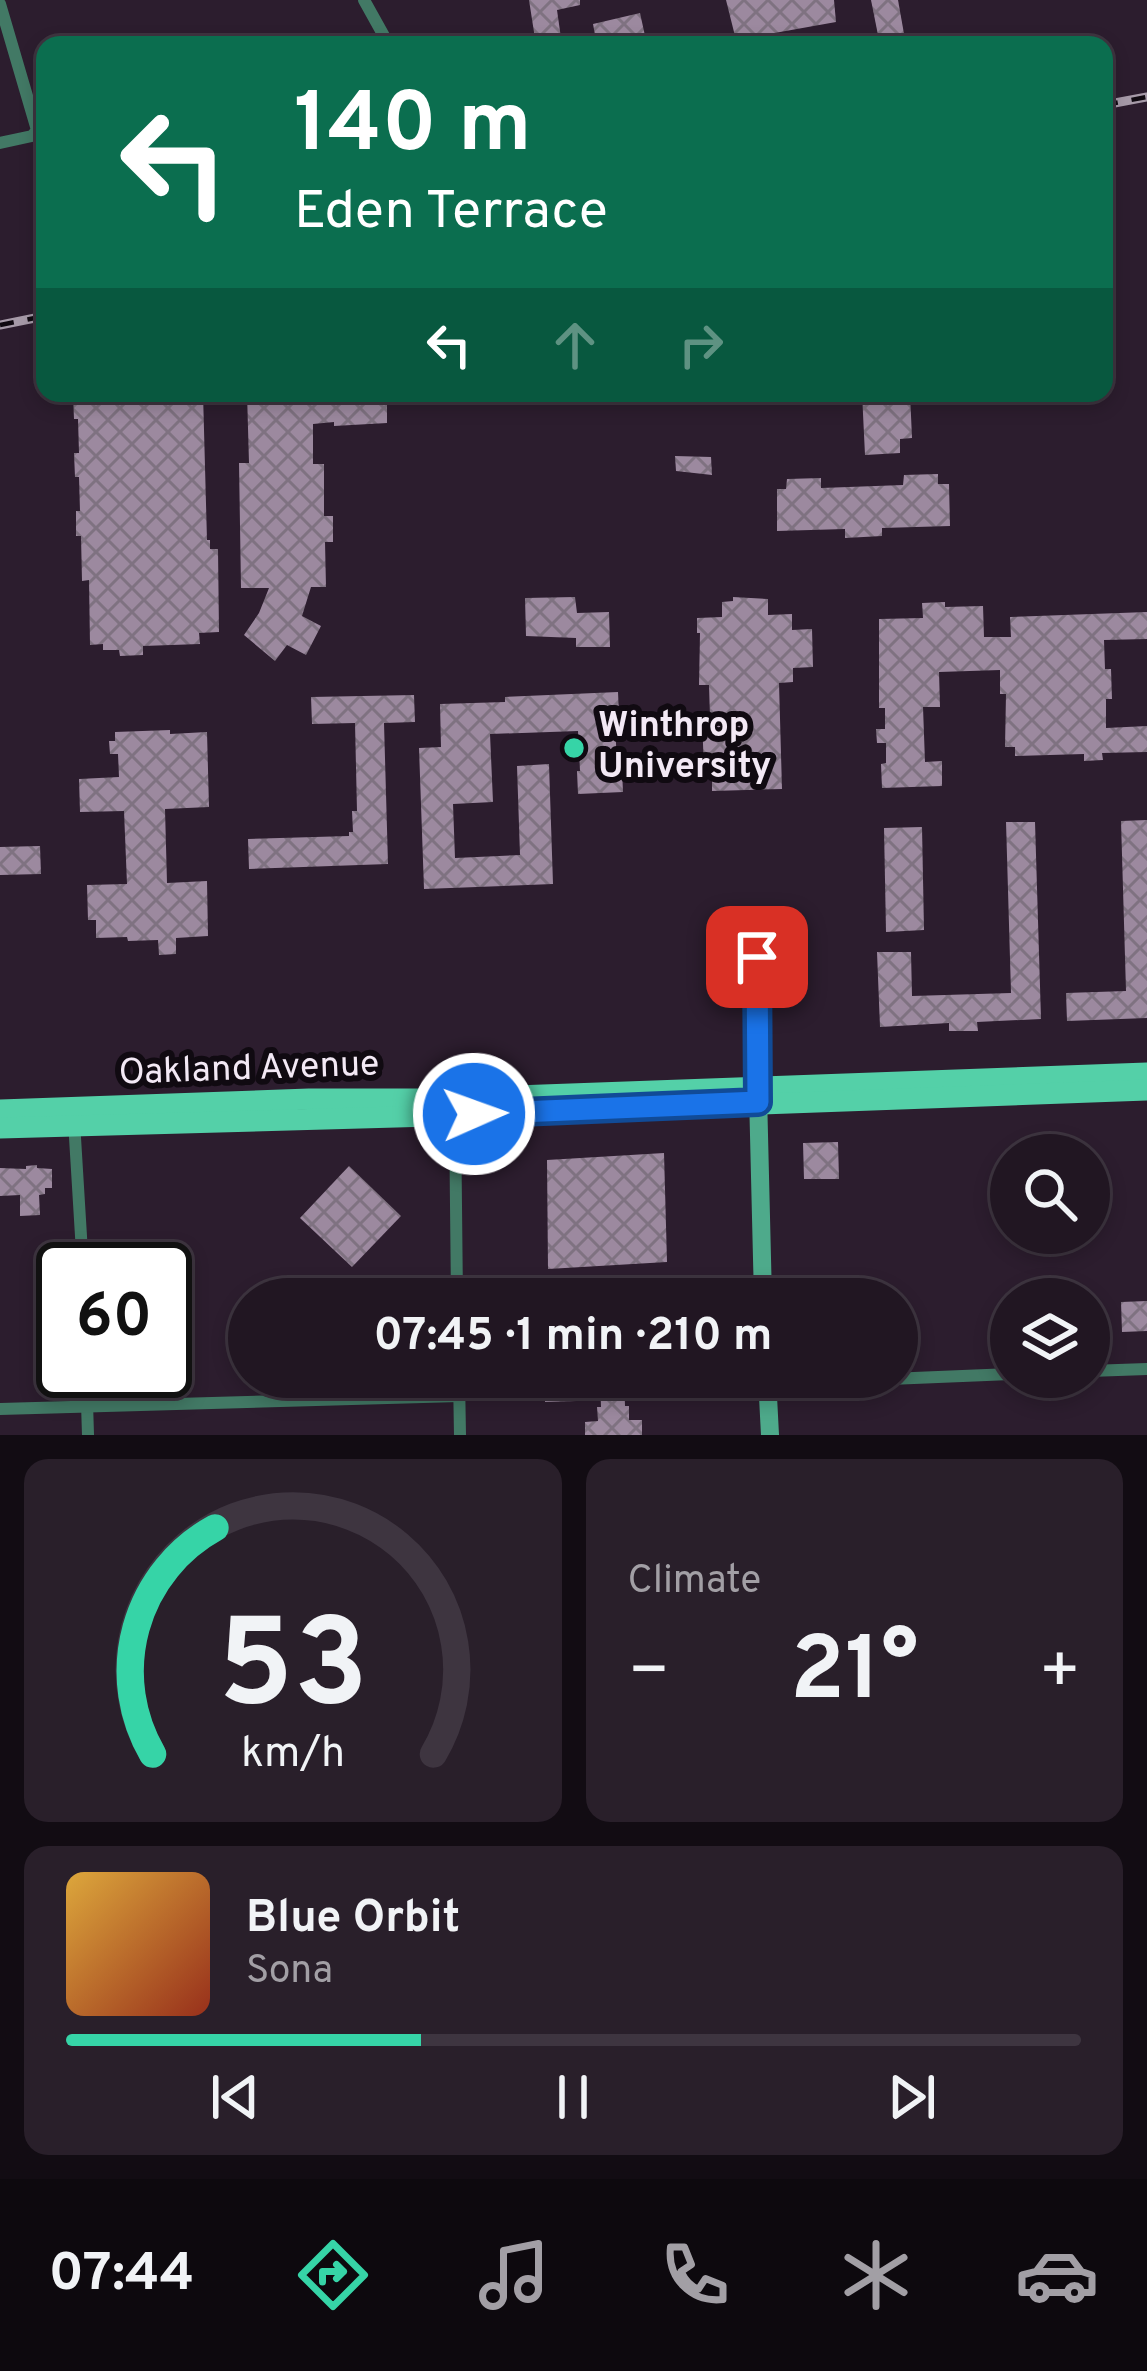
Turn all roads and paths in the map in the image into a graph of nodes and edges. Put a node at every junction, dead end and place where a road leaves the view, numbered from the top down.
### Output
1 (364, 0) edge
2 (0, 4) edge
3 (384, 36) edge
4 (36, 127) edge
5 (36, 131) edge
6 (0, 143) edge
7 (757, 957) dead end
8 (1147, 1072) edge
9 (1147, 1090) edge
10 (758, 1094) junction
11 (455, 1106) junction
12 (74, 1117) junction
13 (6, 1119) edge
14 (81, 1242) edge
15 (457, 1278) edge
16 (762, 1278) edge
17 (1147, 1369) edge
18 (1110, 1370) edge
19 (990, 1375) edge
20 (918, 1377) edge
21 (88, 1398) edge
22 (385, 1398) edge
23 (459, 1398) edge
24 (769, 1398) edge
25 (88, 1406) junction
26 (0, 1409) edge
27 (88, 1435) edge
28 (460, 1435) edge
29 (770, 1435) edge

1 - 3 street
2 - 4 street
5 - 6 street
7 - 10 street
8 - 10 main road, Oakland Avenue
9 - 10 main road, Oakland Avenue
10 - 11 main road, Oakland Avenue
10 - 16 street
11 - 12 main road, Oakland Avenue
11 - 15 street
12 - 13 main road, Oakland Avenue
12 - 14 street
17 - 18 street
19 - 20 street
21 - 25 street
22 - 25 street
23 - 28 street
24 - 29 street
25 - 26 street
25 - 27 street

